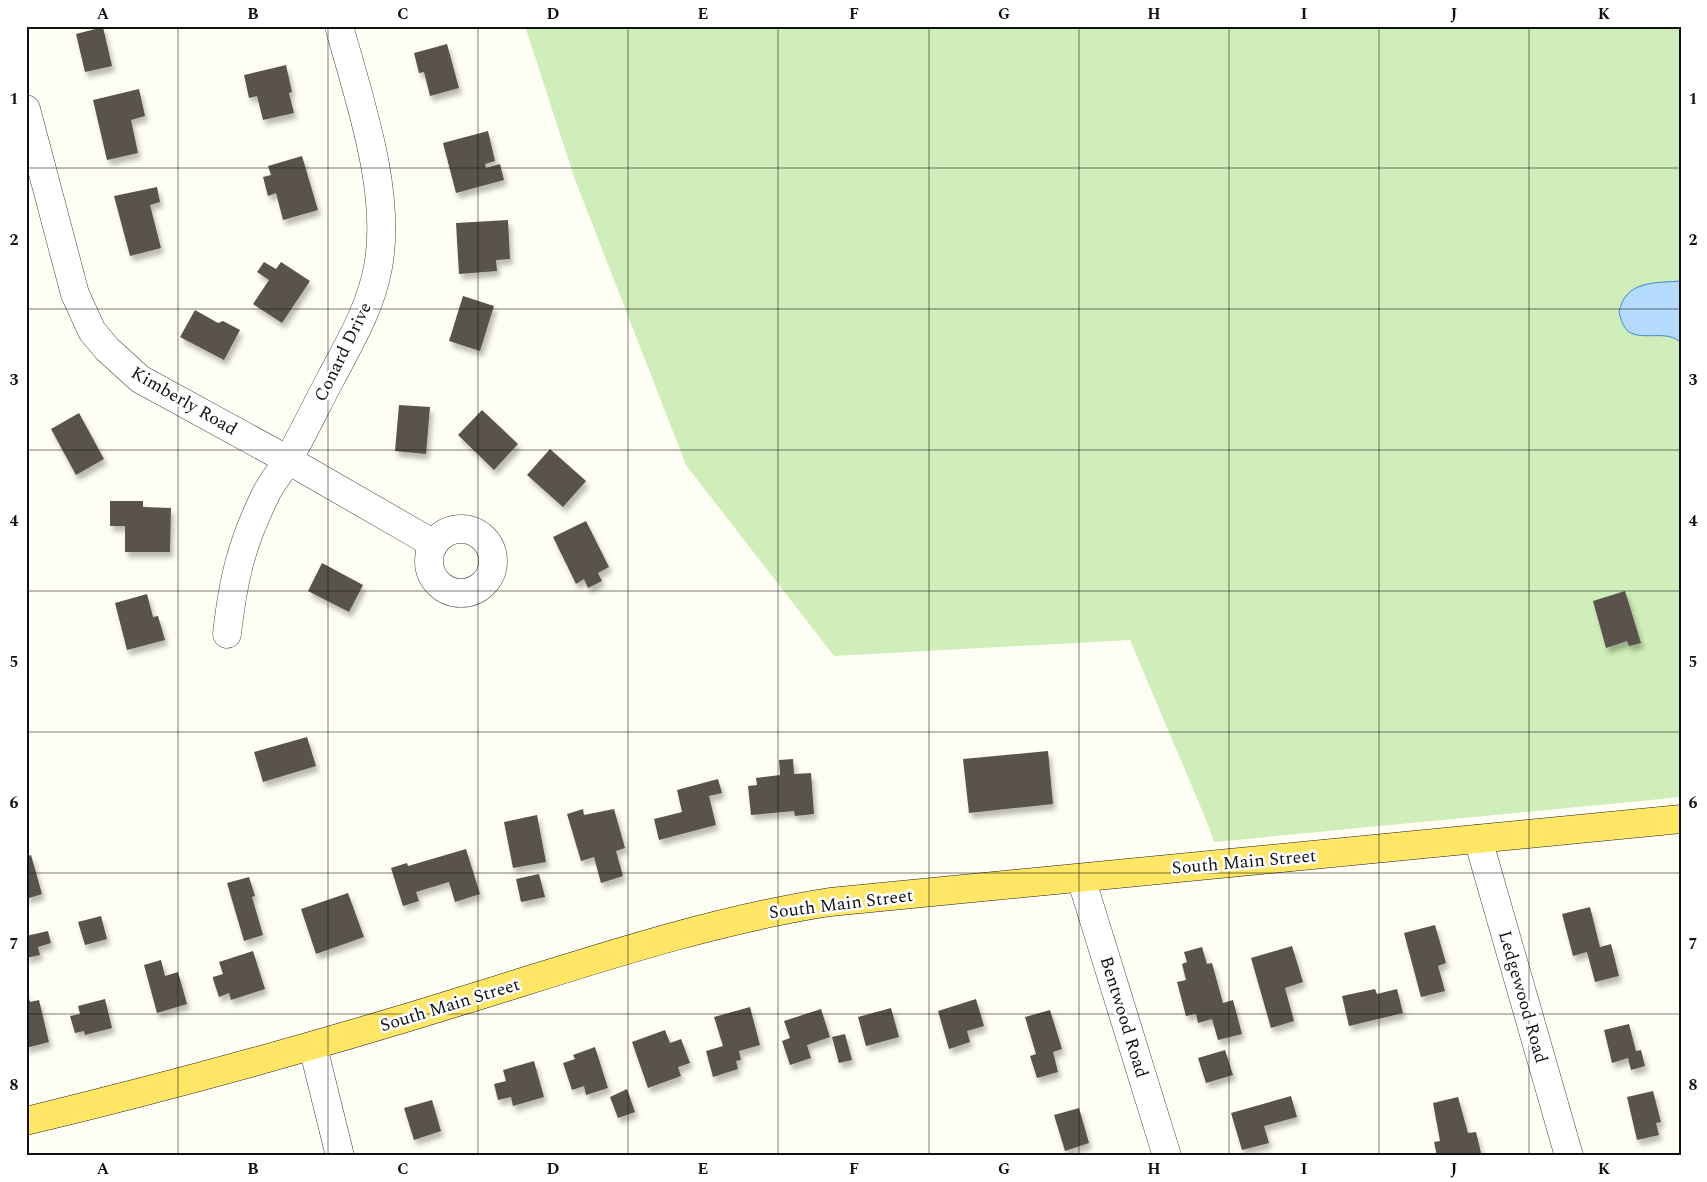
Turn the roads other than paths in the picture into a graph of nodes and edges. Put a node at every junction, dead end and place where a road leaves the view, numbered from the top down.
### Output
1 (339, 26) edge
2 (26, 109) edge
3 (288, 460) junction
4 (434, 544) dead end
5 (227, 634) dead end
6 (1681, 819) edge
7 (1478, 839) junction
8 (1081, 878) junction
9 (313, 1047) junction
10 (26, 1121) edge
11 (340, 1156) edge
12 (1168, 1156) edge
13 (1569, 1156) edge

1 - 3 street, Conard Drive
2 - 3 street, Kimberly Road
3 - 4 street, Kimberly Road
3 - 5 street, Conard Drive
6 - 7 main road, South Main Street
7 - 8 main road, South Main Street
7 - 13 street, Ledgewood Road
8 - 9 main road, South Main Street
8 - 12 street, Bentwood Road
9 - 10 main road, South Main Street
9 - 11 street

